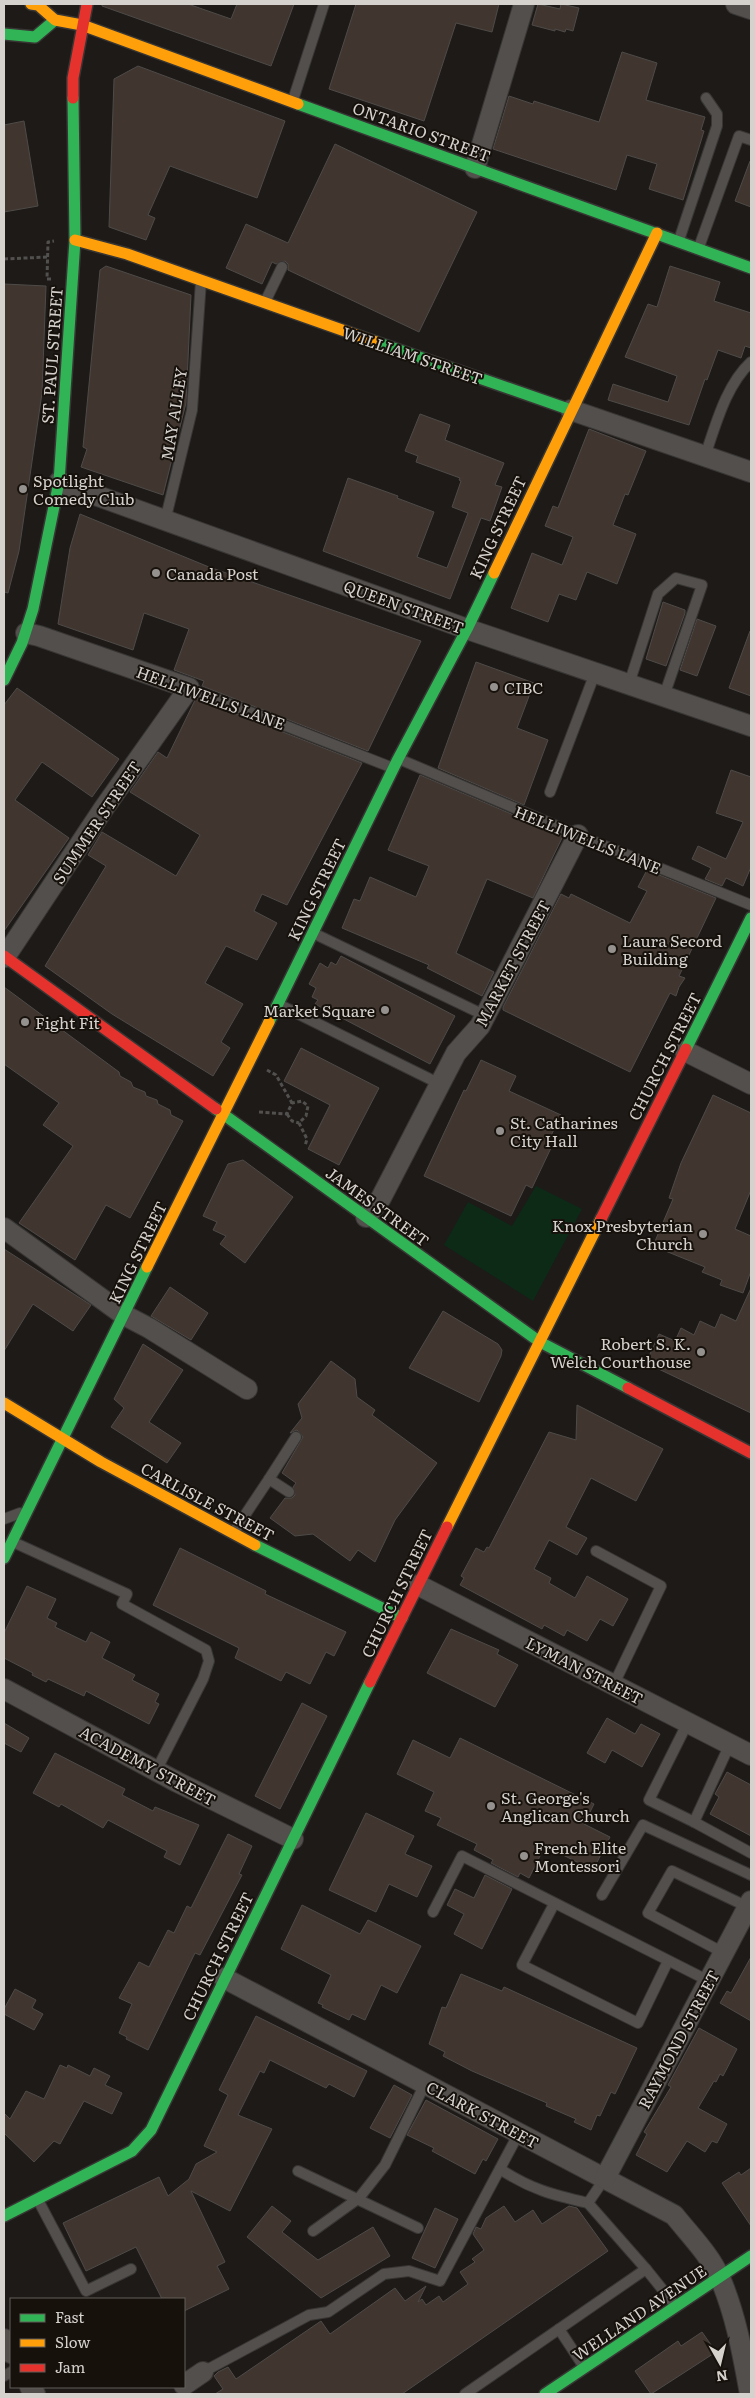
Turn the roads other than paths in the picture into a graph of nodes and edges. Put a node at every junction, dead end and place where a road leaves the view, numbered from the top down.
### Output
1 (30, 4) edge
2 (87, 4) edge
3 (324, 4) edge
4 (524, 4) edge
5 (736, 4) edge
6 (751, 9) edge
7 (55, 20) junction
8 (82, 25) junction
9 (4, 34) edge
10 (706, 98) dead end
11 (292, 102) junction
12 (751, 140) edge
13 (476, 168) junction
14 (657, 233) junction
15 (74, 240) junction
16 (678, 241) junction
17 (699, 249) junction
18 (282, 266) dead end
19 (751, 268) edge
20 (201, 280) junction
21 (264, 302) junction
22 (751, 362) edge
23 (571, 410) junction
24 (704, 456) junction
25 (751, 472) edge
26 (58, 482) junction
27 (165, 521) junction
28 (467, 628) junction
29 (26, 633) junction
30 (595, 673) junction
31 (4, 680) edge
32 (629, 684) junction
33 (190, 688) junction
34 (664, 696) junction
35 (751, 726) edge
36 (396, 764) junction
37 (550, 792) dead end
38 (578, 836) junction
39 (751, 906) edge
40 (751, 918) edge
41 (312, 932) junction
42 (4, 957) edge
43 (277, 1004) junction
44 (486, 1016) junction
45 (685, 1051) junction
46 (440, 1084) junction
47 (751, 1084) edge
48 (222, 1114) junction
49 (366, 1217) junction
50 (4, 1228) edge
51 (124, 1315) junction
52 (540, 1342) junction
53 (248, 1389) dead end
54 (4, 1403) edge
55 (296, 1437) dead end
56 (61, 1440) junction
57 (751, 1453) edge
58 (270, 1479) junction
59 (289, 1492) dead end
60 (28, 1509) junction
61 (4, 1519) edge
62 (232, 1534) junction
63 (12, 1542) junction
64 (596, 1550) dead end
65 (4, 1558) edge
66 (418, 1585) junction
67 (402, 1618) junction
68 (614, 1684) junction
69 (4, 1689) edge
70 (688, 1722) junction
71 (730, 1744) junction
72 (751, 1755) edge
73 (156, 1771) junction
74 (694, 1822) junction
75 (293, 1840) junction
76 (751, 1853) edge
77 (751, 1875) edge
78 (602, 1895) dead end
79 (554, 1904) junction
80 (750, 1904) edge
81 (433, 1912) dead end
82 (724, 1953) junction
83 (668, 1961) junction
84 (224, 1978) junction
85 (709, 1981) junction
86 (425, 2084) junction
87 (519, 2133) junction
88 (500, 2169) junction
89 (298, 2171) dead end
90 (605, 2178) junction
91 (359, 2198) junction
92 (38, 2199) junction
93 (588, 2203) junction
94 (4, 2216) edge
95 (418, 2228) dead end
96 (313, 2231) dead end
97 (751, 2256) edge
98 (131, 2269) dead end
99 (646, 2269) junction
100 (719, 2277) junction
101 (676, 2307) junction
102 (558, 2330) junction
103 (4, 2339) edge
104 (745, 2340) edge
105 (10, 2351) edge
106 (584, 2368) junction
107 (203, 2372) joint
108 (185, 2385) edge
109 (465, 2394) edge
110 (545, 2394) edge
111 (750, 2394) edge

1 - 7 street
2 - 8 street, ST. PAUL STREET
3 - 11 lane
4 - 13 street
5 - 6 street
7 - 8 street, ONTARIO STREET
7 - 9 street
8 - 11 street, ONTARIO STREET
8 - 15 street, ST. PAUL STREET
10 - 16 lane
11 - 13 street, ONTARIO STREET
12 - 17 lane
13 - 14 street, ONTARIO STREET
14 - 16 street, ONTARIO STREET
14 - 23 street, KING STREET
15 - 20 street, WILLIAM STREET
15 - 26 street, ST. PAUL STREET
16 - 17 street, ONTARIO STREET
17 - 19 street, ONTARIO STREET
18 - 21 lane
20 - 21 street, WILLIAM STREET
20 - 27 lane, MAY ALLEY
21 - 23 street, WILLIAM STREET
22 - 24 lane
23 - 24 street, WILLIAM STREET
23 - 28 street, KING STREET
24 - 25 street, WILLIAM STREET
26 - 27 street, QUEEN STREET
26 - 29 street, ST. PAUL STREET
27 - 28 street, QUEEN STREET
28 - 30 street, QUEEN STREET
28 - 36 street, KING STREET
29 - 31 street, ST. PAUL STREET
29 - 33 street, HELLIWELLS LANE
30 - 32 street, QUEEN STREET
30 - 37 lane
32 - 34 street, QUEEN STREET
32 - 34 lane
33 - 36 lane, HELLIWELLS LANE
33 - 42 street, SUMMER STREET
34 - 35 street, QUEEN STREET
36 - 38 lane, HELLIWELLS LANE
36 - 41 street, KING STREET
38 - 39 lane, HELLIWELLS LANE
38 - 44 street, MARKET STREET
40 - 45 street, CHURCH STREET
41 - 43 street, KING STREET
41 - 44 lane
42 - 48 street, JAMES STREET
43 - 46 lane
43 - 48 street, KING STREET
44 - 46 street, MARKET STREET
45 - 47 street
45 - 52 street, CHURCH STREET
46 - 49 street, MARKET STREET
48 - 49 street, JAMES STREET
48 - 51 street, KING STREET
49 - 52 street, JAMES STREET
50 - 51 street
51 - 53 street
51 - 56 street, KING STREET
52 - 57 street, JAMES STREET
52 - 66 street, CHURCH STREET
54 - 56 street, CARLISLE STREET
55 - 58 lane
56 - 60 street, KING STREET
56 - 62 street, CARLISLE STREET
58 - 59 lane
58 - 62 lane
60 - 61 lane
60 - 63 street, KING STREET
62 - 67 street, CARLISLE STREET
63 - 65 street, KING STREET
63 - 73 lane
64 - 68 lane
66 - 67 street, CHURCH STREET
66 - 68 street, LYMAN STREET
67 - 75 street, CHURCH STREET
68 - 70 street, LYMAN STREET
69 - 73 street, ACADEMY STREET
70 - 71 street, LYMAN STREET
70 - 74 lane
71 - 72 street, LYMAN STREET
71 - 74 lane
73 - 75 street, ACADEMY STREET
74 - 76 lane
75 - 84 street, CHURCH STREET
77 - 78 lane
79 - 81 lane
79 - 83 lane
79 - 83 lane
80 - 82 street, RAYMOND STREET
80 - 82 lane
82 - 85 street, RAYMOND STREET
83 - 85 lane
84 - 86 street, CLARK STREET
84 - 92 street, CHURCH STREET
85 - 90 street, RAYMOND STREET
86 - 87 street, CLARK STREET
86 - 91 lane
87 - 88 lane
87 - 90 street, CLARK STREET
88 - 93 lane
88 - 107 lane
89 - 91 lane
90 - 93 lane
90 - 100 street, CLARK STREET
91 - 95 lane
91 - 96 lane
92 - 94 street, CHURCH STREET
92 - 98 lane
93 - 99 lane
97 - 100 street, WELLAND AVENUE
99 - 101 lane
99 - 102 lane
100 - 101 street, WELLAND AVENUE
100 - 104 street, CLARK STREET
101 - 106 street, WELLAND AVENUE
102 - 106 lane
102 - 109 lane
103 - 105 street
104 - 111 street, CLARK STREET
106 - 110 street, WELLAND AVENUE
107 - 108 street

